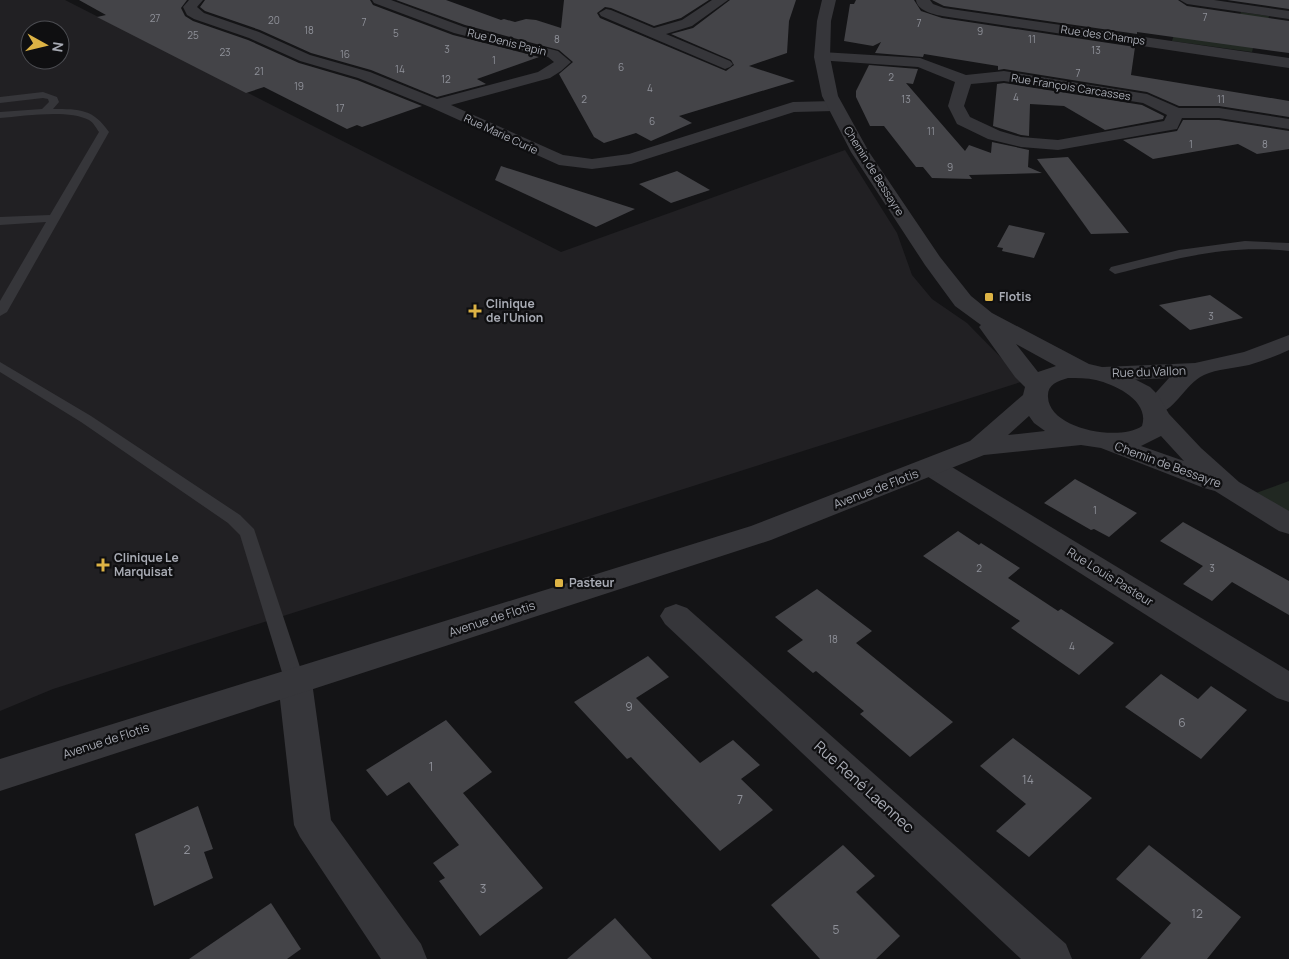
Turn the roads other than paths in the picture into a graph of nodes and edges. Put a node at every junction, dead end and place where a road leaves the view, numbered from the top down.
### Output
1 (196, 0) edge
2 (379, 0) edge
3 (721, 0) edge
4 (829, 0) edge
5 (922, 0) edge
6 (1186, 0) edge
7 (606, 13) dead end
8 (1289, 15) edge
9 (653, 33) junction
10 (822, 57) junction
11 (1289, 62) edge
12 (725, 64) dead end
13 (964, 80) junction
14 (0, 100) edge
15 (436, 104) junction
16 (834, 106) junction
17 (45, 112) junction
18 (1176, 114) junction
19 (0, 115) edge
20 (1289, 124) edge
21 (54, 218) junction
22 (0, 221) edge
23 (1289, 247) edge
24 (1115, 270) dead end
25 (0, 312) edge
26 (984, 318) junction
27 (1289, 342) edge
28 (0, 366) edge
29 (1195, 370) junction
30 (1093, 373) junction
31 (1035, 392) junction
32 (1156, 412) junction
33 (1078, 437) junction
34 (1107, 443) junction
35 (979, 447) junction
36 (932, 467) junction
37 (1229, 488) junction
38 (1289, 524) edge
39 (676, 616) dead end
40 (295, 682) junction
41 (1289, 688) edge
42 (0, 775) edge
43 (406, 959) edge
44 (1052, 959) edge

1 - 15 street, Rue Marie Curie
2 - 15 street, Rue Denis Papin
3 - 9 street
4 - 10 street, Chemin de Bessayre
5 - 11 street, Rue des Champs
6 - 8 street
7 - 9 street
9 - 12 street
10 - 13 street, Rue François Carcasses
10 - 16 street, Chemin de Bessayre
13 - 18 street, Rue François Carcasses
13 - 18 street
14 - 17 lane
15 - 16 street, Rue Marie Curie
16 - 26 street, Chemin de Bessayre
17 - 19 lane
17 - 21 lane
18 - 20 street, Rue François Carcasses
21 - 22 lane
21 - 25 lane
23 - 24 lane
26 - 30 street, Chemin de Bessayre
26 - 31 street, Chemin de Bessayre
27 - 29 street, Rue du Vallon
28 - 40 lane
29 - 30 street, Rue du Vallon
29 - 32 street, Rue du Vallon
30 - 31 street, Rue du Vallon
30 - 32 street, Chemin de Bessayre
31 - 33 street, Chemin de Bessayre
31 - 35 street, Avenue de Flotis
32 - 34 street, Rue du Vallon
32 - 37 street, Chemin de Bessayre
33 - 34 street
33 - 35 street, Avenue de Flotis
34 - 37 street, Chemin de Bessayre
35 - 36 street, Avenue de Flotis
36 - 40 street, Avenue de Flotis
36 - 41 street, Rue Louis Pasteur
37 - 38 street, Chemin de Bessayre
39 - 44 street, Rue René Laennec
40 - 42 street, Avenue de Flotis
40 - 43 street

